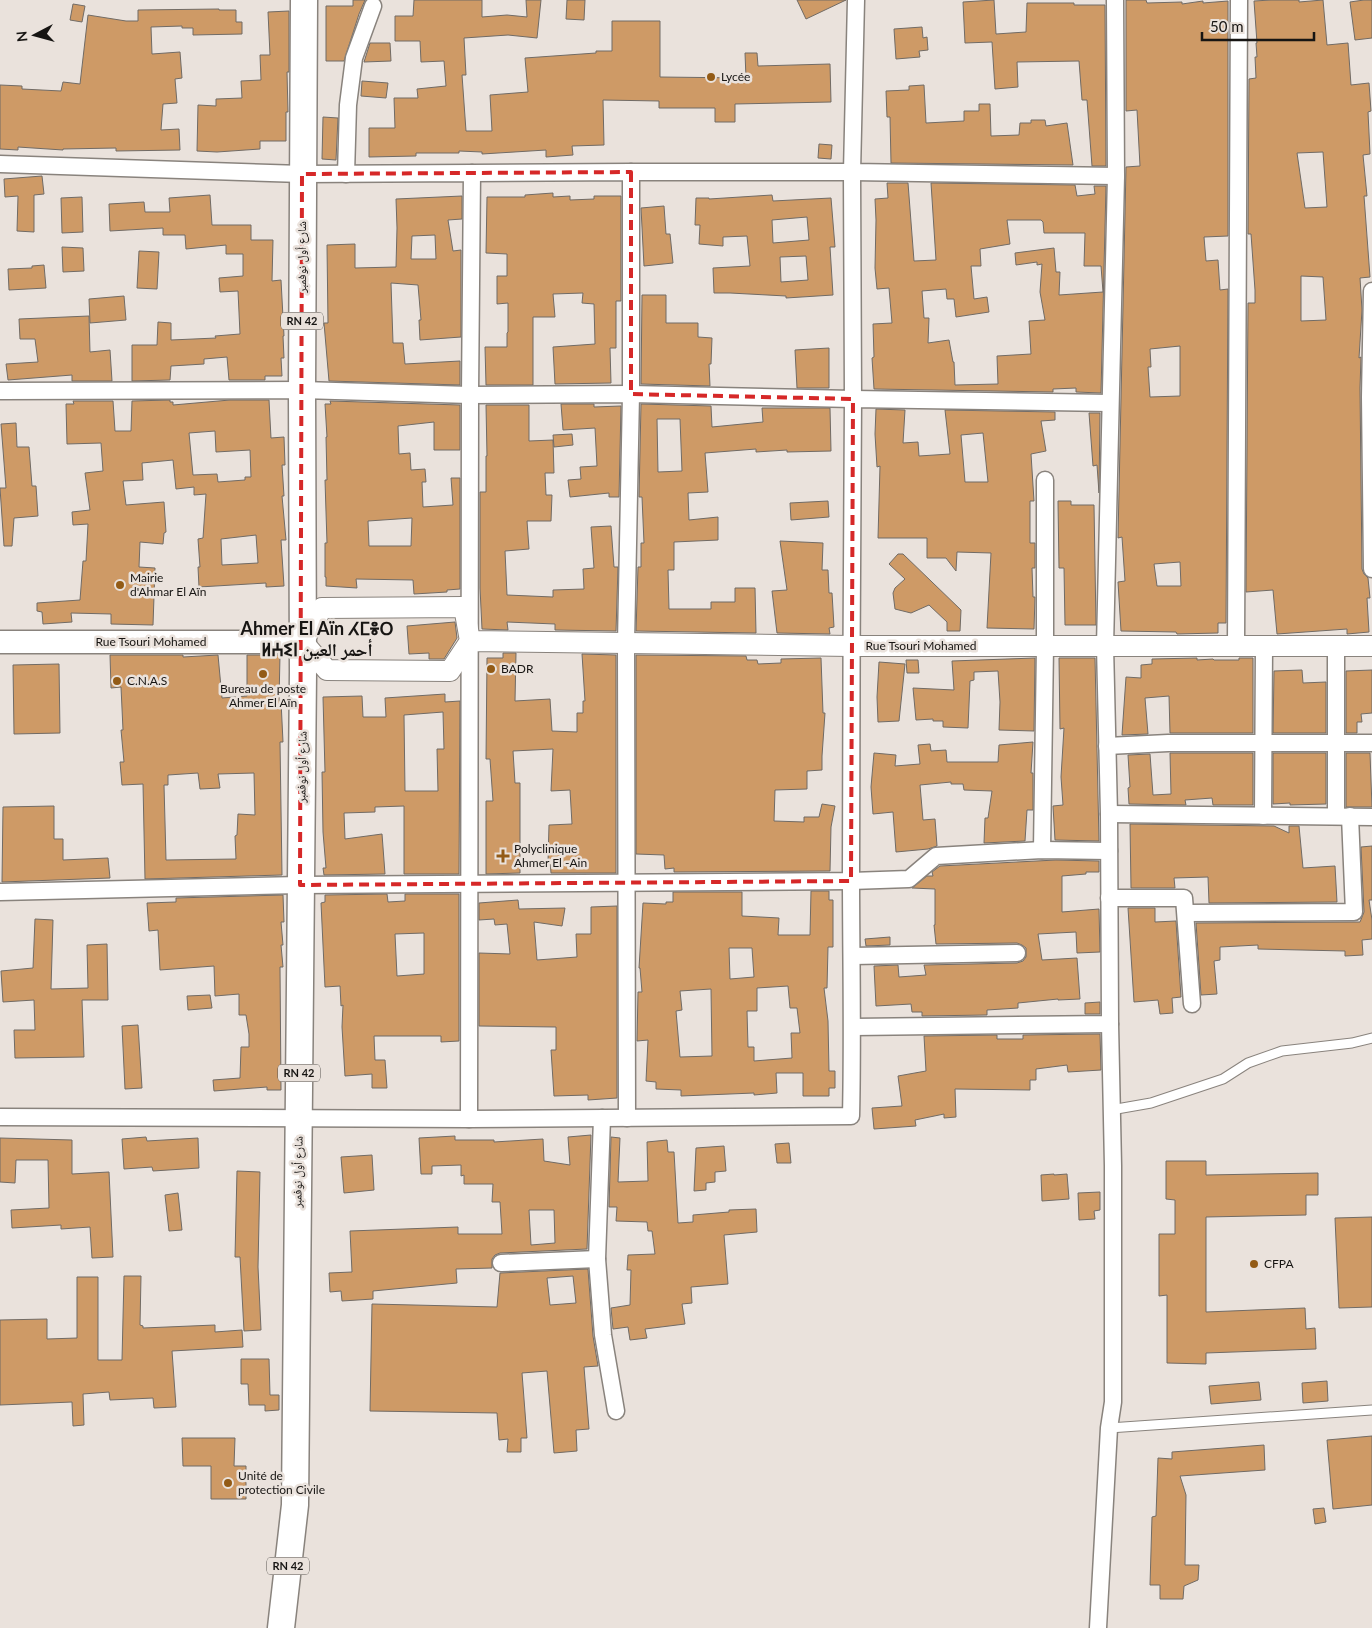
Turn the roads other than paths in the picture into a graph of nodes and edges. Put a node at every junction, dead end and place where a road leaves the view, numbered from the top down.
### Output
1 (304, 0) edge
2 (856, 0) edge
3 (1115, 0) edge
4 (1239, 0) edge
5 (373, 6) dead end
6 (0, 164) edge
7 (631, 172) junction
8 (852, 172) junction
9 (472, 173) junction
10 (302, 174) junction
11 (346, 174) junction
12 (1116, 176) junction
13 (1372, 291) edge
14 (1372, 296) edge
15 (302, 390) junction
16 (0, 391) edge
17 (631, 394) junction
18 (470, 395) junction
19 (1371, 397) edge
20 (853, 399) junction
21 (1110, 403) junction
22 (1045, 480) dead end
23 (1372, 569) edge
24 (470, 641) junction
25 (0, 642) edge
26 (303, 642) junction
27 (626, 643) junction
28 (851, 646) junction
29 (1045, 646) junction
30 (1105, 646) junction
31 (1236, 646) junction
32 (1264, 646) junction
33 (1336, 646) junction
34 (1372, 646) edge
35 (1263, 743) junction
36 (1335, 743) junction
37 (1372, 743) edge
38 (1107, 746) junction
39 (1109, 814) junction
40 (1263, 816) junction
41 (1343, 816) junction
42 (1372, 817) edge
43 (1042, 850) junction
44 (1109, 851) junction
45 (851, 881) junction
46 (627, 883) junction
47 (469, 884) junction
48 (300, 885) junction
49 (0, 892) edge
50 (1110, 898) junction
51 (1186, 912) junction
52 (1017, 953) dead end
53 (852, 956) junction
54 (1192, 1004) dead end
55 (1110, 1024) junction
56 (853, 1028) junction
57 (1372, 1038) edge
58 (1112, 1110) junction
59 (0, 1117) edge
60 (299, 1118) junction
61 (602, 1118) junction
62 (628, 1118) junction
63 (469, 1119) junction
64 (598, 1259) junction
65 (501, 1263) dead end
66 (1372, 1410) edge
67 (616, 1411) dead end
68 (1109, 1428) junction
69 (280, 1628) edge
70 (1098, 1628) edge

1 - 10 main road, شارع أول نوفمبر / RN 42
2 - 8 street
3 - 12 street
4 - 31 street
5 - 11 street
6 - 10 street
7 - 8 street
7 - 9 street
7 - 17 street
8 - 12 street
8 - 20 street
9 - 11 street
9 - 18 street
10 - 11 street
10 - 15 main road, شارع أول نوفمبر / RN 42
12 - 21 street
13 - 14 street
14 - 19 street
15 - 16 street
15 - 18 street
15 - 26 main road, شارع أول نوفمبر / RN 42
17 - 18 street
17 - 20 street
17 - 27 street
18 - 24 street
19 - 23 street
20 - 21 street
20 - 28 street
21 - 30 street
22 - 29 street
24 - 26 street
24 - 26 street
24 - 27 street, Rue Tsouri Mohamed
24 - 47 street
25 - 26 main road, Rue Tsouri Mohamed
26 - 48 main road, شارع أول نوفمبر / RN 42
27 - 28 street, Rue Tsouri Mohamed
27 - 46 street
28 - 29 street, Rue Tsouri Mohamed
28 - 45 street
29 - 30 street, Rue Tsouri Mohamed
29 - 43 street
30 - 31 street, Rue Tsouri Mohamed
30 - 38 street
31 - 32 street, Rue Tsouri Mohamed
32 - 33 street, Rue Tsouri Mohamed
32 - 35 street
33 - 34 street, Rue Tsouri Mohamed
33 - 36 street
35 - 36 street
35 - 38 street
35 - 40 street
36 - 37 street
36 - 41 street
38 - 39 street
39 - 40 street
39 - 44 street
40 - 41 street
41 - 42 street
41 - 51 street
43 - 44 street
43 - 45 street
44 - 50 street
45 - 46 street
45 - 53 street
46 - 47 street
46 - 62 street
47 - 48 street
47 - 63 street
48 - 49 street
48 - 60 main road, شارع أول نوفمبر / RN 42
50 - 51 street
50 - 55 street
51 - 54 street
52 - 53 street
53 - 56 street
55 - 56 street
55 - 58 street
56 - 62 street
57 - 58 lane
58 - 68 street
59 - 60 street
60 - 63 street
60 - 69 main road, شارع أول نوفمبر / RN 42
61 - 62 street
61 - 63 street
61 - 64 street
64 - 65 street
64 - 67 street
66 - 68 lane
68 - 70 street

